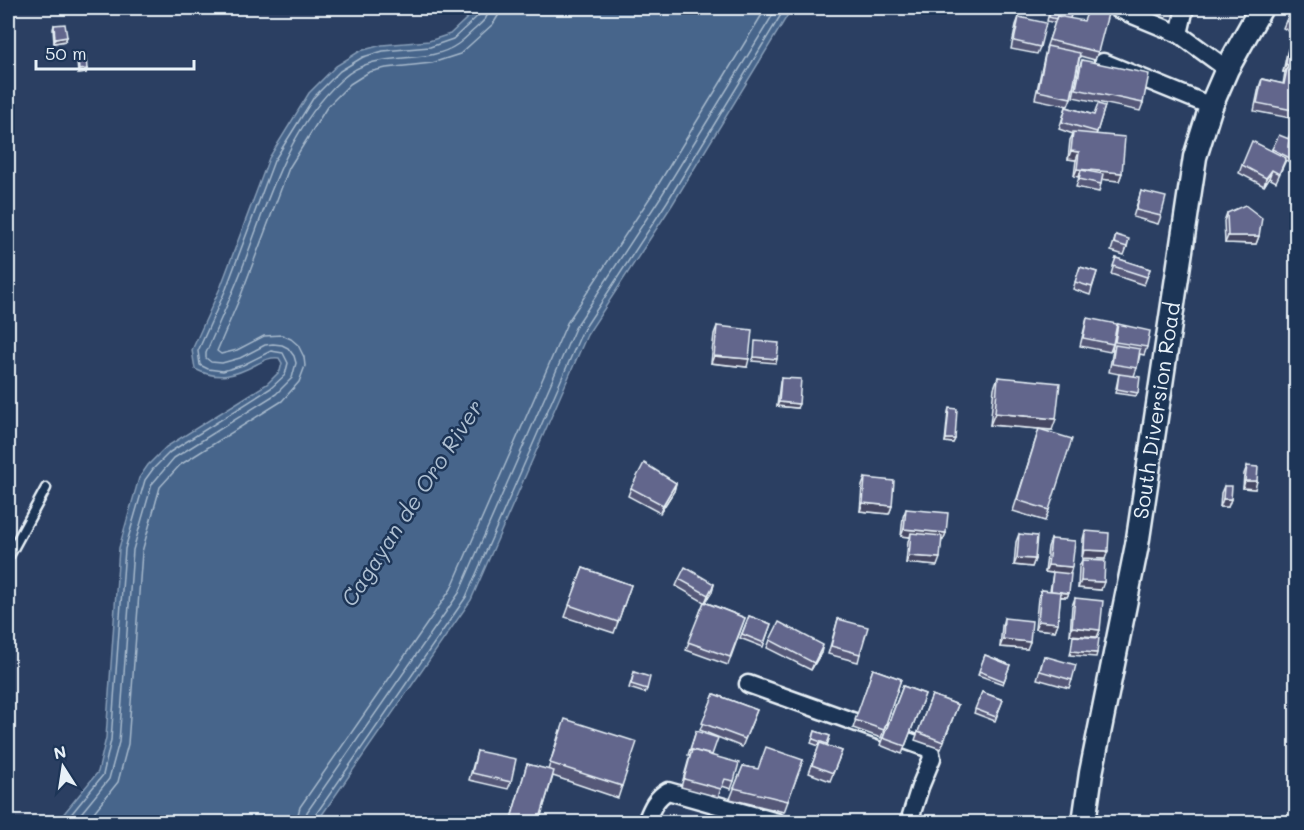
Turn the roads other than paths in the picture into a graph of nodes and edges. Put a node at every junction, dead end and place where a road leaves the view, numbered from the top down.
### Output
1 (1116, 8) edge
2 (1185, 8) edge
3 (1261, 8) edge
4 (1179, 34) junction
5 (1103, 62) edge
6 (1227, 69) junction
7 (1211, 106) junction
8 (46, 488) dead end
9 (8, 558) edge
10 (748, 684) dead end
11 (646, 822) edge
12 (777, 822) edge
13 (909, 822) edge
14 (1084, 822) edge

1 - 4 street
2 - 4 street
3 - 6 main road, South Diversion Road
4 - 6 street
5 - 7 street
6 - 7 main road, South Diversion Road
7 - 14 main road, South Diversion Road
8 - 9 lane
10 - 13 street
11 - 12 street

